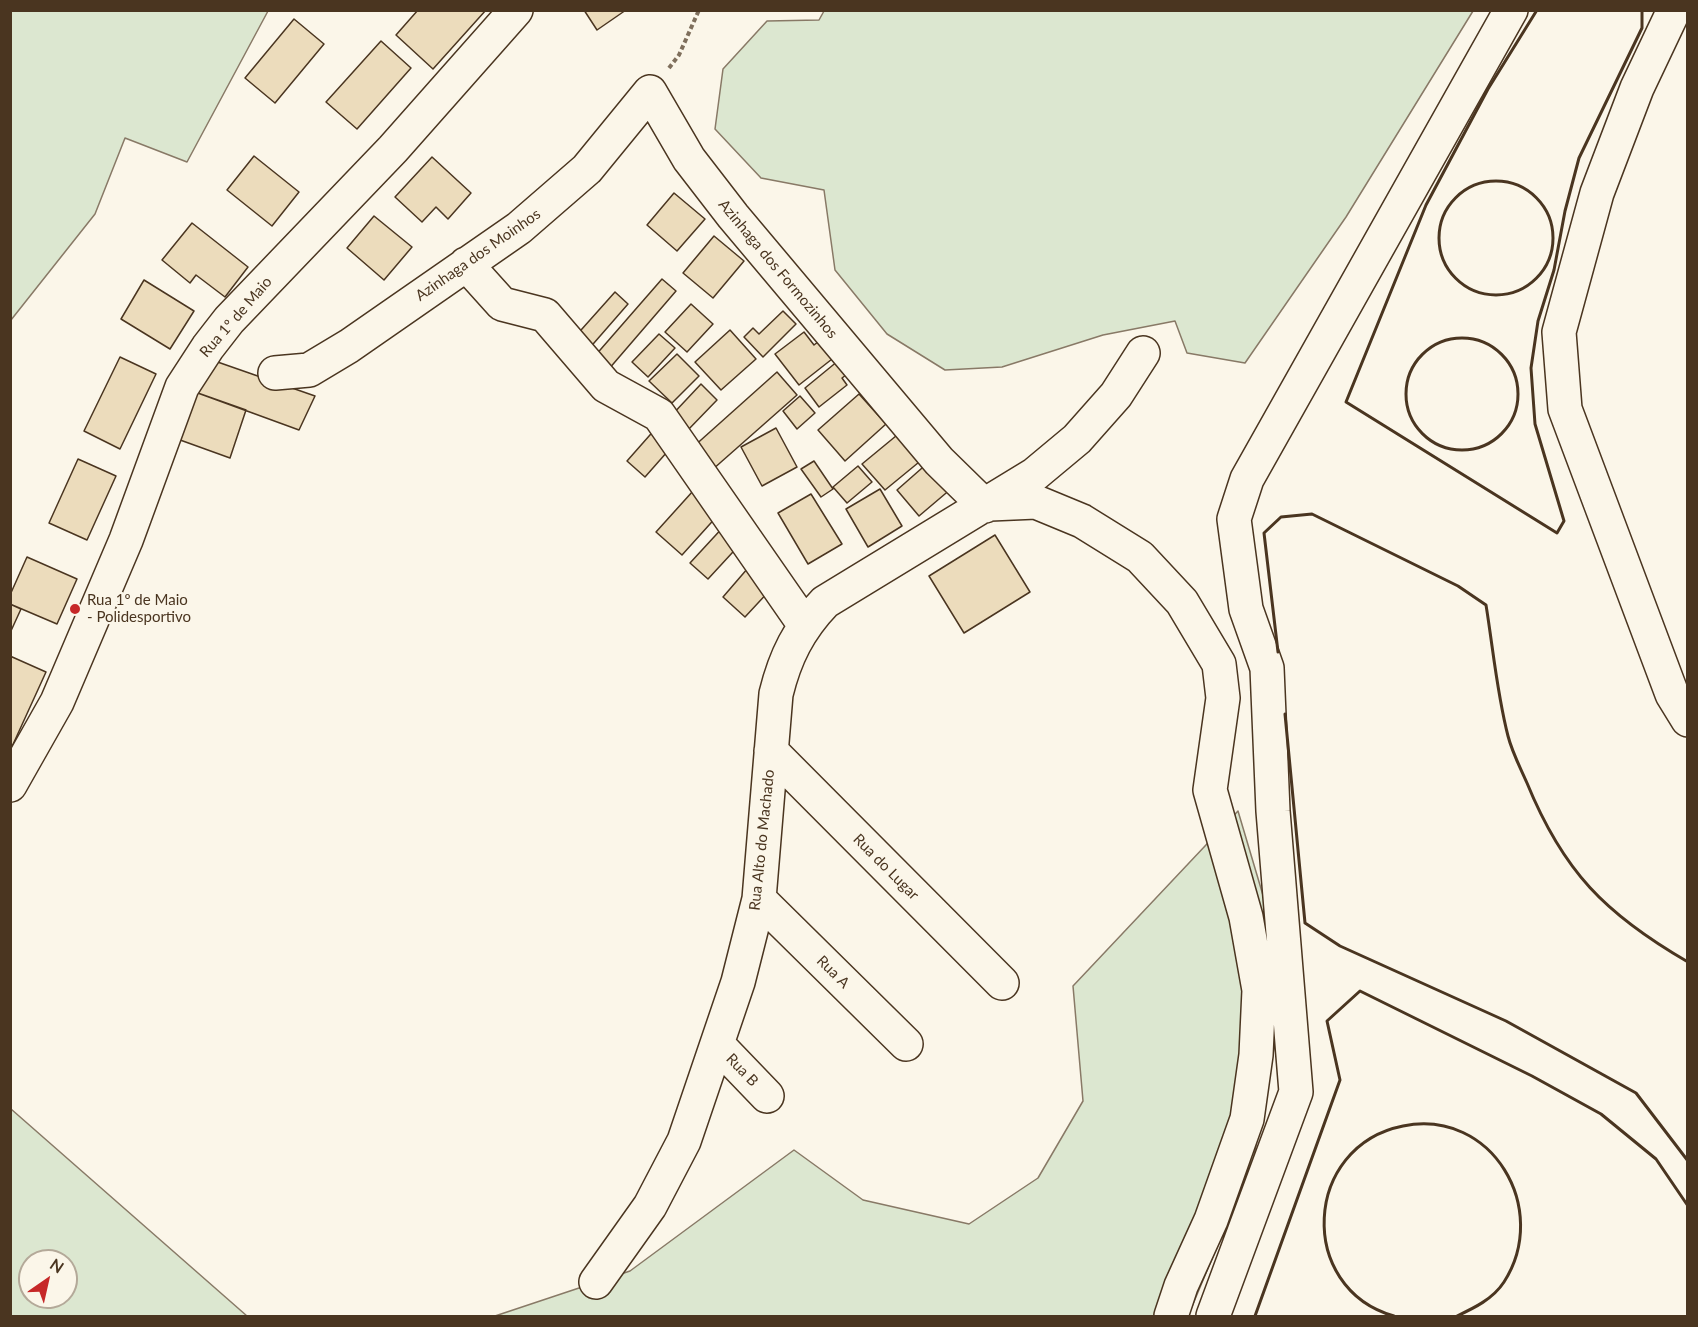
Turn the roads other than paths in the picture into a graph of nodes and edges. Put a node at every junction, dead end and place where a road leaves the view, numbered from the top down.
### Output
1 (516, 10) edge
2 (1511, 10) edge
3 (1674, 10) edge
4 (650, 92) joint
5 (466, 264) junction
6 (1143, 353) dead end
7 (275, 373) dead end
8 (987, 505) junction
9 (804, 624) junction
10 (1688, 720) edge
11 (771, 752) junction
12 (10, 785) edge
13 (759, 899) junction
14 (1002, 983) dead end
15 (717, 1044) junction
16 (906, 1044) dead end
17 (766, 1096) dead end
18 (596, 1282) dead end
19 (1171, 1317) edge
20 (1214, 1317) edge

1 - 12 street, Rua 1º de Maio
2 - 20 street
3 - 10 street
4 - 5 street, Azinhaga dos Moinhos
4 - 8 street, Azinhaga dos Formozinhos
5 - 7 street, Azinhaga dos Moinhos
5 - 9 street
6 - 8 street, Rua Alto do Machado
8 - 9 street, Rua Alto do Machado
8 - 19 street
9 - 11 street, Rua Alto do Machado
11 - 13 street, Rua Alto do Machado
11 - 14 street, Rua do Lugar
13 - 15 street, Rua Alto do Machado
13 - 16 street, Rua A
15 - 17 street, Rua B
15 - 18 street, Rua Alto do Machado

